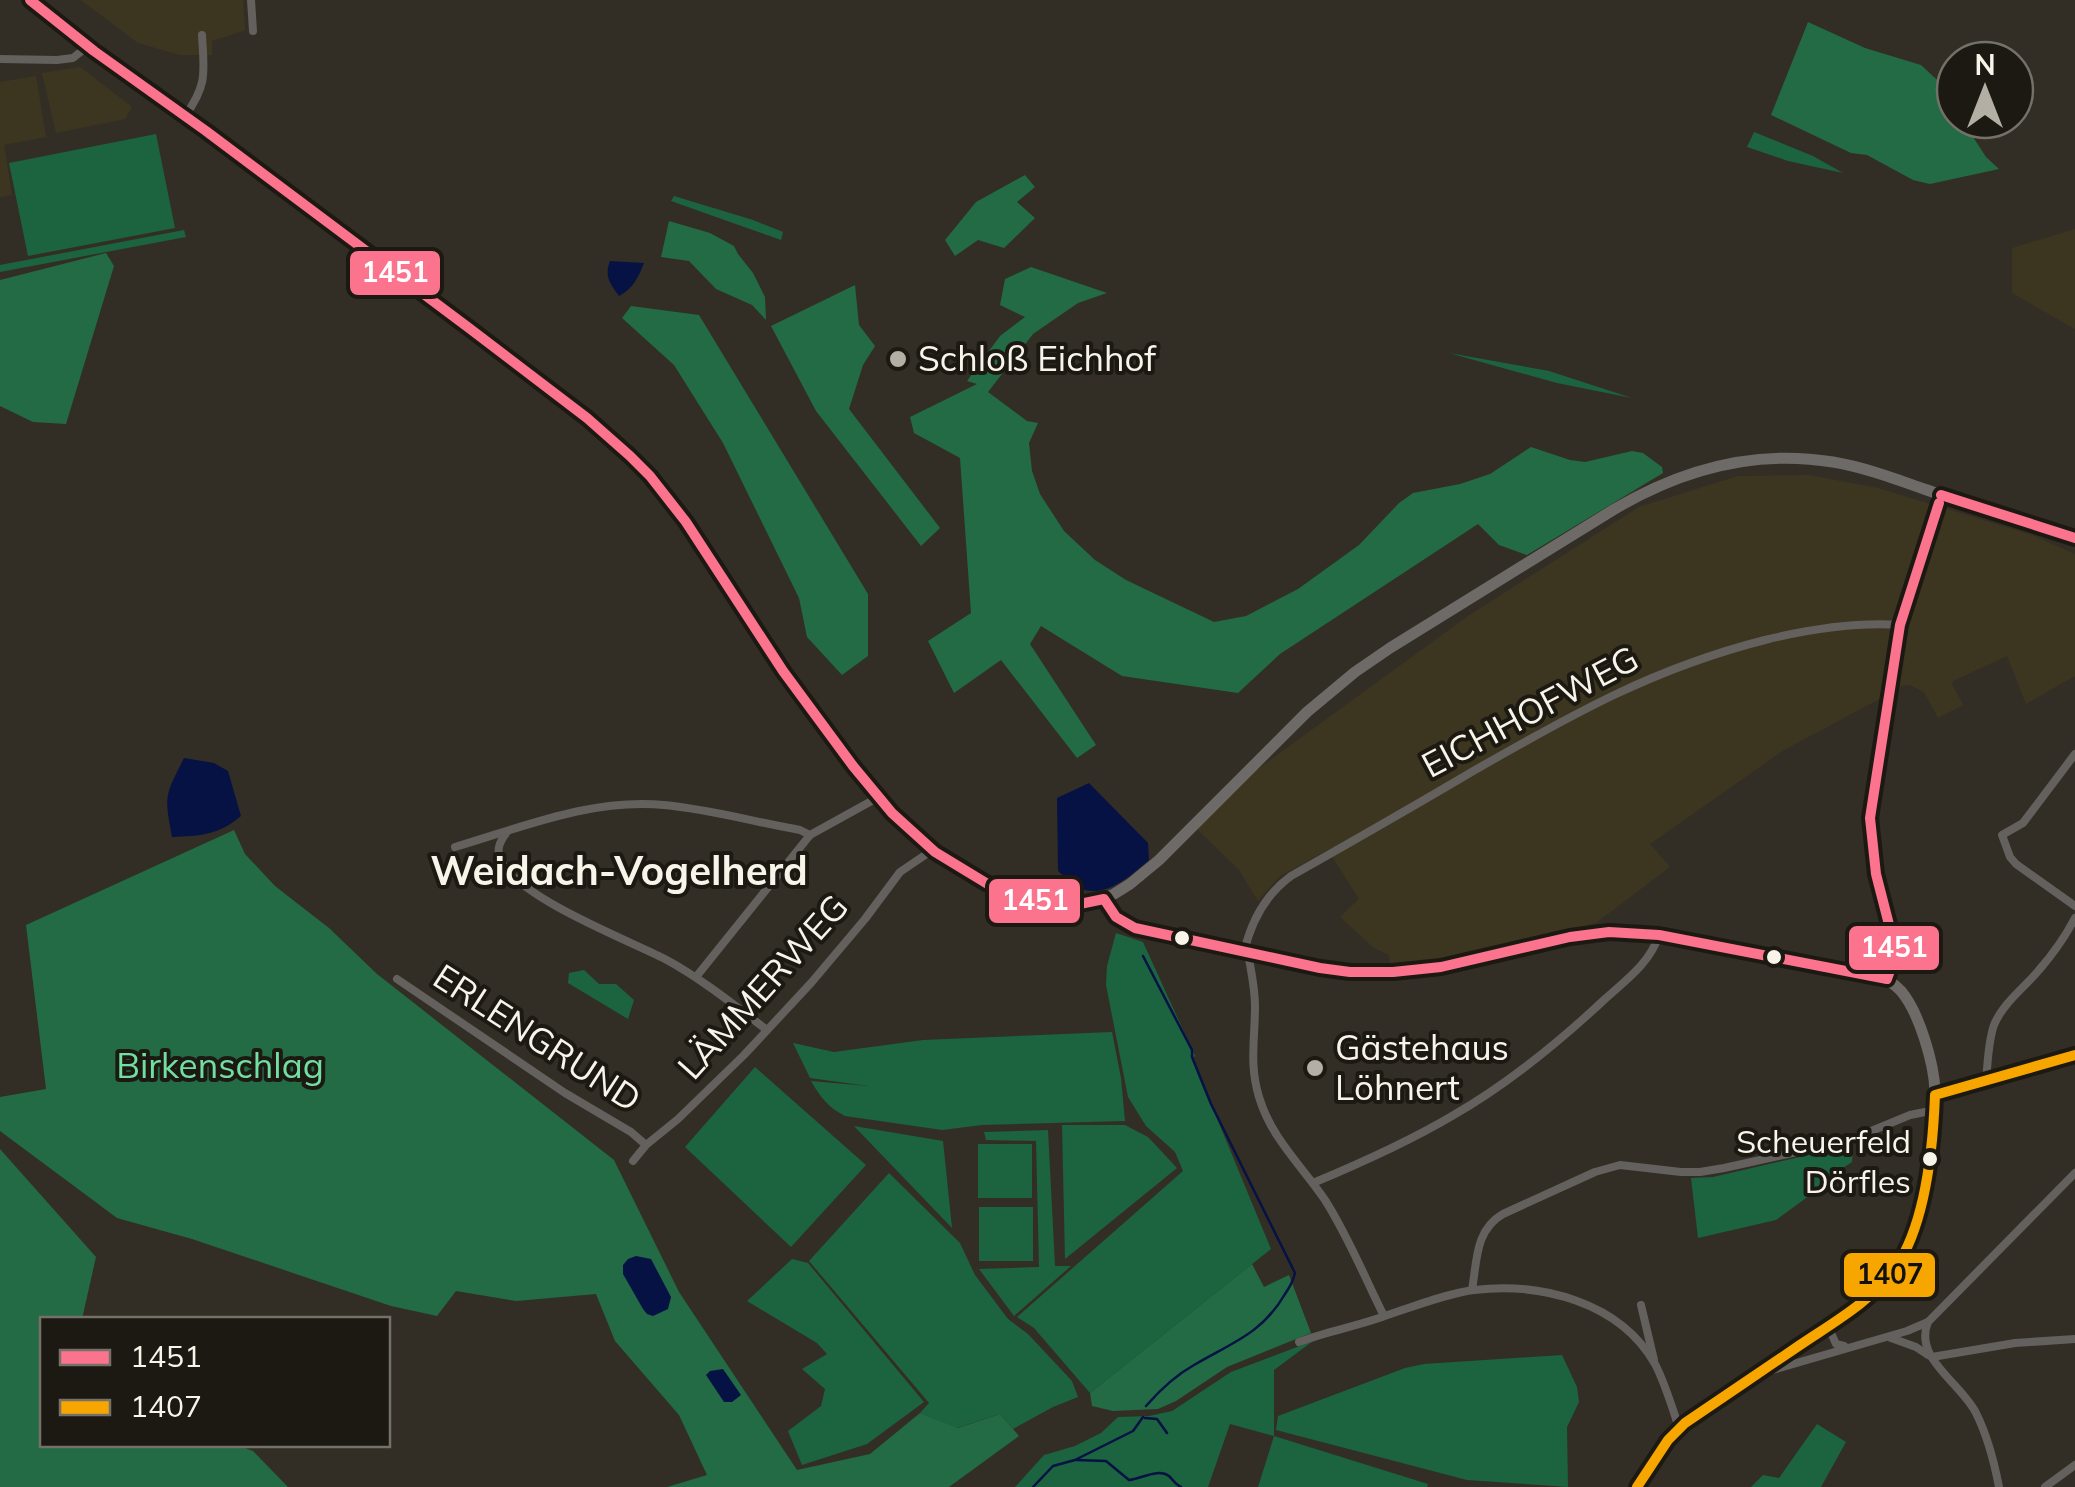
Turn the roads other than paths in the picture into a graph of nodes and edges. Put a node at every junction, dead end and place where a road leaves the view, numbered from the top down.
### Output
1 (251, 0) edge
2 (31, 1) edge
3 (253, 31) dead end
4 (202, 35) dead end
5 (88, 46) junction
6 (0, 58) edge
7 (186, 116) junction
8 (1941, 495) junction
9 (2075, 538) edge
10 (1900, 625) junction
11 (2075, 754) edge
12 (877, 798) junction
13 (508, 832) junction
14 (810, 835) junction
15 (455, 847) dead end
16 (931, 851) junction
17 (1104, 899) junction
18 (2075, 906) edge
19 (2075, 918) edge
20 (1659, 935) junction
21 (1246, 953) junction
22 (696, 977) junction
23 (396, 979) dead end
24 (1887, 979) junction
25 (767, 1030) junction
26 (2075, 1054) edge
27 (1986, 1082) junction
28 (1936, 1095) junction
29 (1935, 1110) junction
30 (646, 1145) junction
31 (633, 1161) dead end
32 (2075, 1173) edge
33 (1313, 1184) junction
34 (1472, 1290) junction
35 (1641, 1304) dead end
36 (1384, 1316) junction
37 (1928, 1322) junction
38 (1828, 1326) junction
39 (1886, 1337) junction
40 (2075, 1338) edge
41 (1299, 1342) dead end
42 (1854, 1346) junction
43 (1932, 1357) junction
44 (1655, 1364) junction
45 (1757, 1374) junction
46 (1680, 1428) junction
47 (2075, 1465) edge
48 (1637, 1487) edge
49 (1999, 1487) edge
50 (2045, 1487) edge

1 - 3 street
2 - 5 main road
4 - 7 street
5 - 6 street
5 - 7 main road
7 - 12 main road
8 - 9 main road
8 - 10 street
8 - 17 main road
10 - 21 street, EICHHOFWEG
10 - 24 street
11 - 18 street
12 - 14 street
12 - 16 main road
13 - 14 street
13 - 15 street
13 - 22 street
14 - 22 street
16 - 17 main road
16 - 25 street, LÄMMERWEG
17 - 21 main road
19 - 27 street
20 - 21 main road
20 - 24 main road
20 - 33 street
21 - 33 street
22 - 25 street
23 - 30 street, ERLENGRUND
24 - 28 main road
25 - 30 street, LÄMMERWEG
26 - 27 main road
27 - 28 main road
28 - 29 main road
29 - 34 street
29 - 38 main road
30 - 31 street, LÄMMERWEG
32 - 37 street
33 - 36 street
34 - 36 street
34 - 44 street
35 - 44 street
36 - 41 street
37 - 39 street
37 - 43 street
38 - 42 street
38 - 45 main road
39 - 42 street
39 - 43 street
40 - 43 street
42 - 45 street
43 - 49 street
44 - 46 street
45 - 46 main road
46 - 48 main road
47 - 50 street

